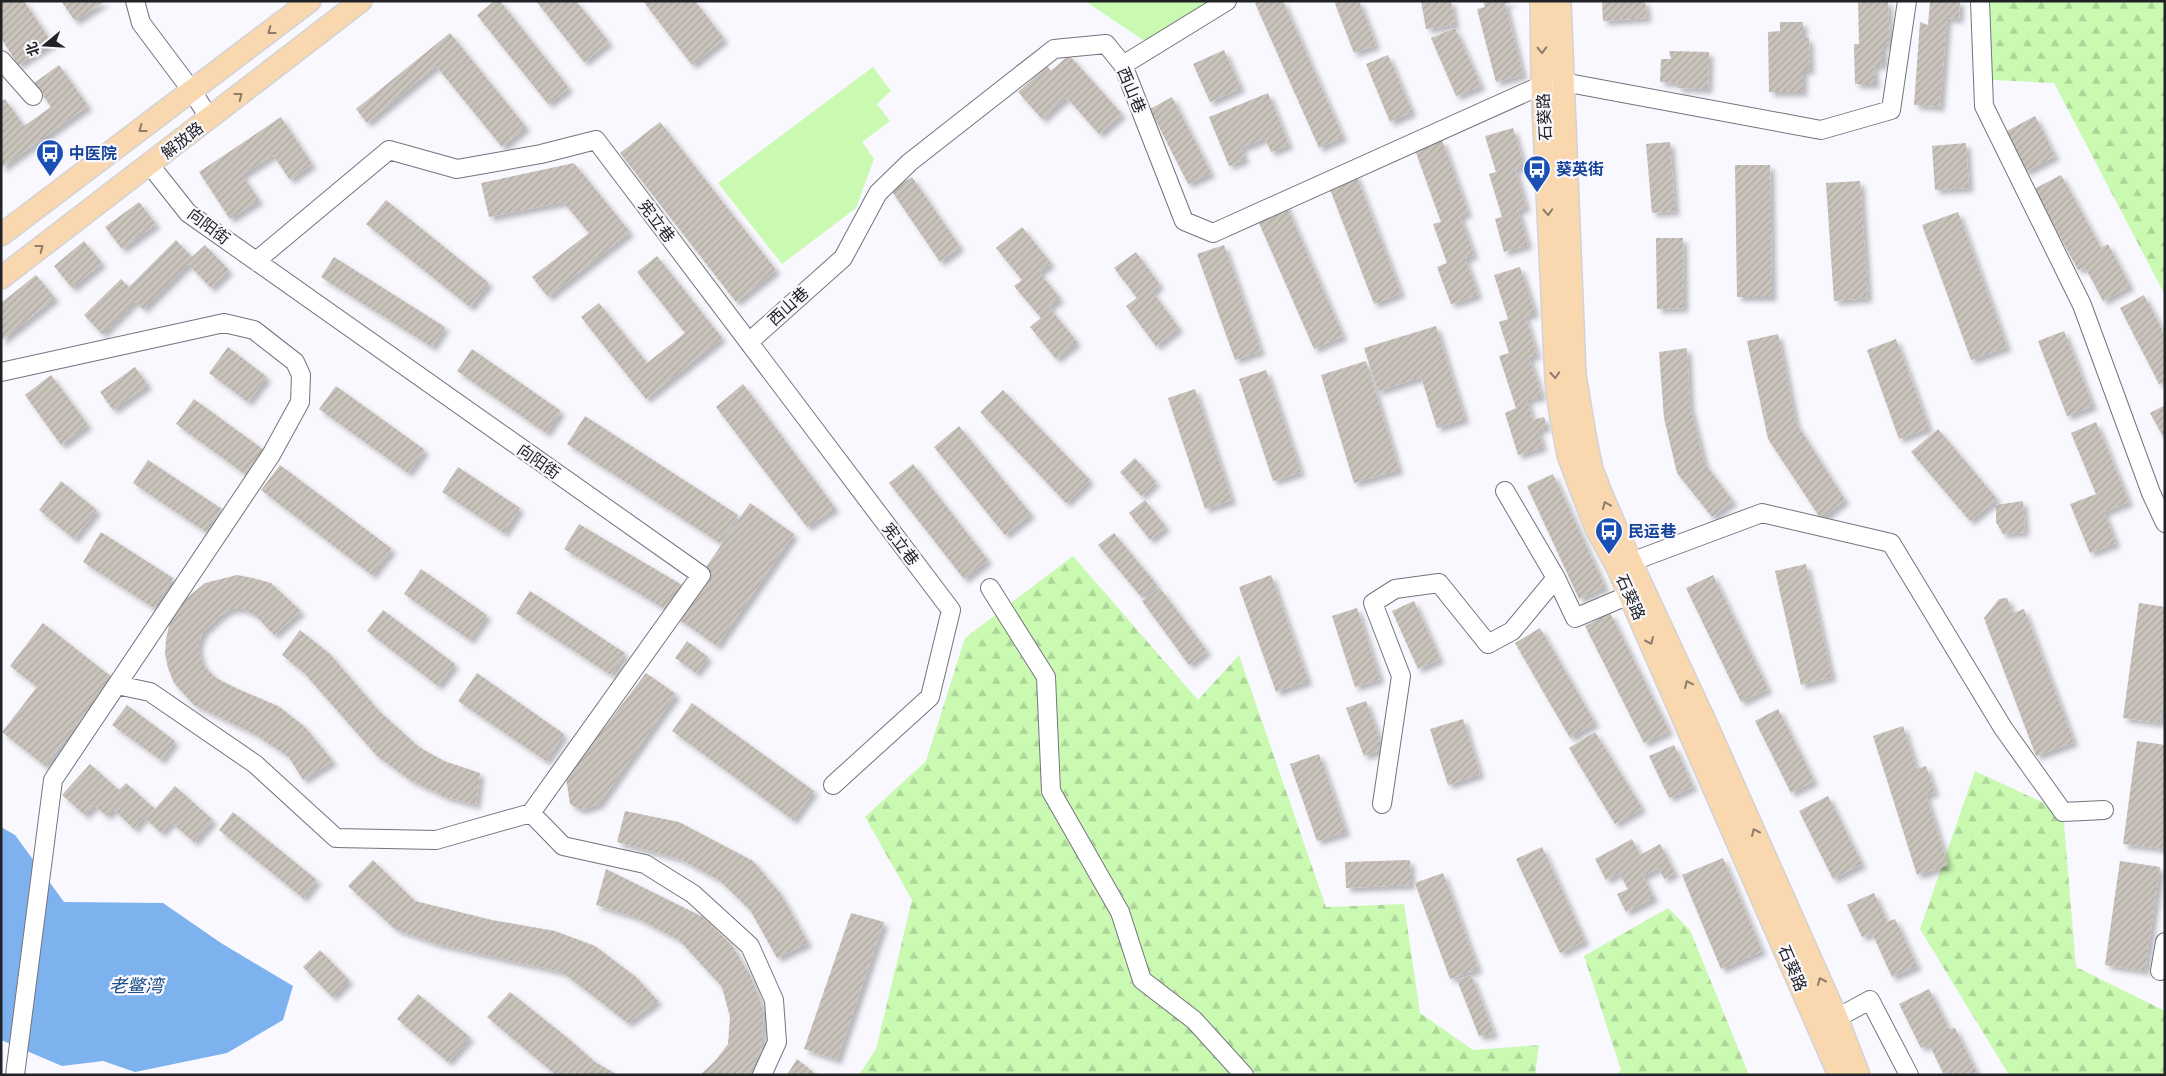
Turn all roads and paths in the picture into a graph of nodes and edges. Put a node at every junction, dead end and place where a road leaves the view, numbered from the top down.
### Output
1 (135, 1) edge
2 (310, 1) edge
3 (361, 1) edge
4 (1227, 1) edge
5 (1540, 1) edge
6 (1560, 1) edge
7 (1908, 1) edge
8 (1980, 1) edge
9 (1, 60) edge
10 (1123, 65) junction
11 (1553, 84) junction
12 (192, 91) junction
13 (33, 96) dead end
14 (210, 118) junction
15 (150, 165) junction
16 (1, 235) edge
17 (256, 261) junction
18 (1, 278) edge
19 (748, 342) junction
20 (1, 372) edge
21 (1505, 491) dead end
22 (2165, 523) edge
23 (1624, 564) junction
24 (1556, 578) junction
25 (990, 588) dead end
26 (1630, 595) junction
27 (117, 685) junction
28 (833, 785) dead end
29 (1382, 804) dead end
30 (2104, 810) dead end
31 (531, 813) junction
32 (2165, 942) edge
33 (2160, 971) dead end
34 (1837, 1018) junction
35 (15, 1074) edge
36 (762, 1075) edge
37 (1244, 1075) edge
38 (1839, 1075) edge
39 (1859, 1075) edge
40 (1909, 1075) edge

1 - 12 street
2 -> 12 main road, 解放路
14 -> 3 main road, 解放路
4 - 10 street
5 -> 11 main road, 石葵路
6 - 11 main road
7 - 11 street
8 - 22 street
9 - 13 street
10 - 11 street, 西山巷
10 - 19 street, 西山巷
11 - 23 main road, 石葵路
12 - 14 street
12 -> 16 main road, 解放路
14 - 15 main road, 解放路
15 - 17 street, 向阳街
18 -> 15 main road, 解放路
17 - 19 street, 宪立巷
17 - 31 street, 向阳街
19 - 28 street, 宪立巷
20 - 27 street
21 - 24 street
23 - 26 main road, 石葵路
23 - 30 street
34 -> 23 main road
24 - 26 street
24 - 29 street
25 - 37 street
26 -> 38 main road, 石葵路
27 - 31 street
27 - 35 street
31 - 36 street
32 - 33 street
34 - 39 main road
34 - 40 street

